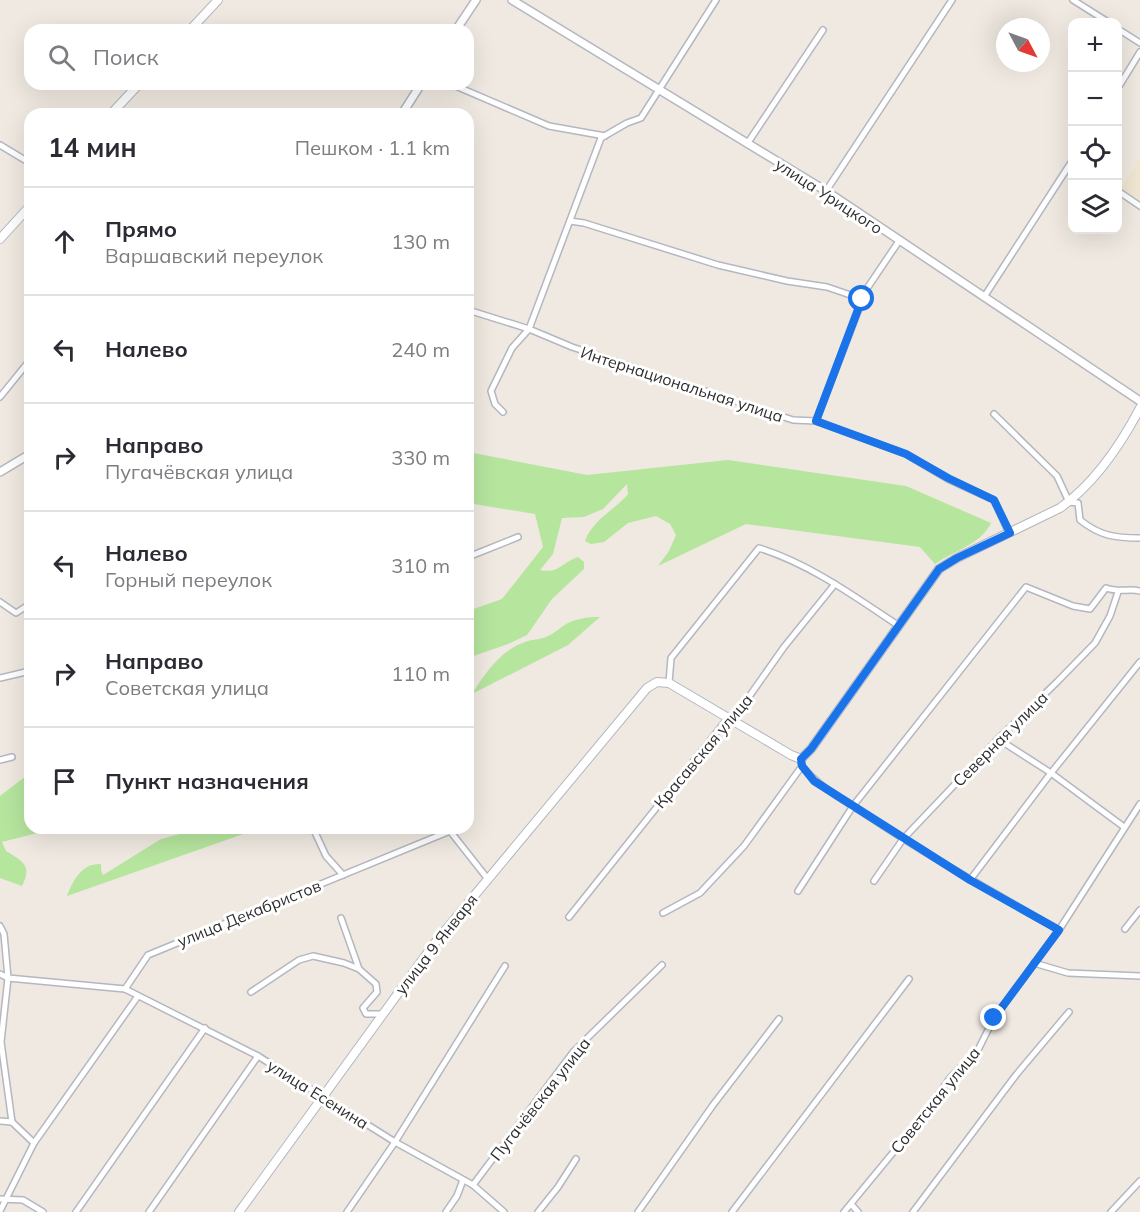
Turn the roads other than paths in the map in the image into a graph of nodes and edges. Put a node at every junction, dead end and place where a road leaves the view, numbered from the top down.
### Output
1 (218, 0) edge
2 (476, 0) edge
3 (512, 0) edge
4 (716, 0) edge
5 (952, 0) edge
6 (1073, 0) edge
7 (1102, 18) edge
8 (196, 24) edge
9 (460, 24) edge
10 (823, 30) dead end
11 (1122, 32) edge
12 (1140, 43) edge
13 (1140, 52) edge
14 (1122, 81) edge
15 (658, 89) junction
16 (133, 90) edge
17 (417, 90) edge
18 (465, 90) edge
19 (117, 108) edge
20 (406, 108) edge
21 (605, 136) junction
22 (747, 144) junction
23 (0, 145) edge
24 (24, 159) edge
25 (1068, 168) edge
26 (826, 191) junction
27 (1122, 194) edge
28 (1140, 206) edge
29 (24, 212) edge
30 (570, 221) junction
31 (0, 238) edge
32 (899, 241) junction
33 (984, 297) junction
34 (862, 299) junction
35 (474, 312) edge
36 (529, 329) junction
37 (24, 367) edge
38 (0, 397) edge
39 (1140, 401) edge
40 (1140, 408) edge
41 (503, 412) dead end
42 (994, 414) dead end
43 (816, 421) junction
44 (24, 458) edge
45 (0, 472) edge
46 (1069, 502) junction
47 (1010, 533) junction
48 (518, 537) dead end
49 (1140, 538) edge
50 (474, 555) edge
51 (836, 584) junction
52 (1140, 591) edge
53 (1118, 592) junction
54 (0, 602) edge
55 (24, 608) edge
56 (899, 626) junction
57 (1140, 662) edge
58 (24, 672) edge
59 (0, 678) edge
60 (669, 683) junction
61 (728, 718) junction
62 (998, 739) junction
63 (12, 757) dead end
64 (0, 760) edge
65 (801, 762) junction
66 (1051, 772) junction
67 (853, 806) junction
68 (1140, 806) edge
69 (1124, 827) junction
70 (316, 834) edge
71 (443, 834) edge
72 (452, 834) edge
73 (903, 839) junction
74 (344, 875) junction
75 (487, 878) junction
76 (970, 880) junction
77 (874, 881) dead end
78 (798, 891) dead end
79 (1140, 910) edge
80 (663, 913) dead end
81 (569, 917) dead end
82 (341, 918) dead end
83 (0, 926) edge
84 (1125, 929) dead end
85 (1059, 930) junction
86 (1034, 963) junction
87 (662, 965) dead end
88 (505, 966) dead end
89 (358, 969) junction
90 (0, 974) edge
91 (1140, 976) edge
92 (8, 978) junction
93 (909, 979) dead end
94 (125, 989) junction
95 (251, 992) dead end
96 (138, 996) junction
97 (1069, 1012) dead end
98 (383, 1014) junction
99 (779, 1018) dead end
100 (205, 1028) junction
101 (0, 1042) edge
102 (258, 1056) junction
103 (324, 1095) junction
104 (0, 1121) edge
105 (12, 1122) junction
106 (395, 1142) junction
107 (34, 1143) junction
108 (576, 1159) dead end
109 (463, 1180) junction
110 (1140, 1181) edge
111 (473, 1185) junction
112 (3, 1199) edge
113 (851, 1204) junction
114 (0, 1211) edge
115 (43, 1212) edge
116 (76, 1212) edge
117 (150, 1212) edge
118 (239, 1212) edge
119 (347, 1212) edge
120 (446, 1212) edge
121 (504, 1212) edge
122 (538, 1212) edge
123 (638, 1212) edge
124 (732, 1212) edge
125 (844, 1212) edge
126 (858, 1212) edge
127 (913, 1212) edge
128 (1111, 1212) edge

1 - 8 main road
2 - 9 street
3 - 15 street, улица Урицкого
4 - 15 street
5 - 26 street
6 - 7 street
10 - 22 street
11 - 12 street
13 - 14 street
15 - 21 street
15 - 22 street, улица Урицкого
16 - 19 main road
17 - 20 street
18 - 21 street
21 - 30 street
22 - 26 street, улица Урицкого
23 - 24 street
25 - 33 street
26 - 32 street, улица Урицкого
27 - 28 street
29 - 31 main road
30 - 34 street
30 - 36 street
32 - 33 street, улица Урицкого
32 - 34 street
33 - 39 street, улица Урицкого
34 - 43 street
35 - 36 street, Интернациональная улица
36 - 41 street
36 - 43 street, Интернациональная улица
37 - 38 street
40 - 46 main road
42 - 46 street
43 - 47 street, Интернациональная улица
44 - 45 street
46 - 47 main road
46 - 49 street
47 - 56 main road
48 - 50 street
51 - 56 street
51 - 60 street
51 - 61 street, Красавская улица
52 - 53 street
53 - 62 street, Северная улица
53 - 67 street
54 - 55 street
56 - 65 main road
57 - 66 street
58 - 59 street
60 - 61 main road
60 - 75 main road, улица 9 Января
61 - 65 main road
61 - 81 street, Красавская улица
62 - 66 street
62 - 73 street, Северная улица
63 - 64 street
65 - 67 street
65 - 80 street
66 - 69 street
66 - 76 street
67 - 73 street
67 - 78 street
68 - 69 street, Советская улица
69 - 85 street, Советская улица
70 - 74 street
71 - 74 street, улица Декабристов
72 - 75 street, улица Декабристов
73 - 76 street
73 - 77 street, Северная улица
74 - 94 street, улица Декабристов
75 - 98 main road, улица 9 Января
76 - 85 street
79 - 84 street
82 - 89 street
83 - 92 street
85 - 86 street, Советская улица
86 - 91 street
86 - 113 street, Советская улица
87 - 111 street, Пугачёвская улица
88 - 106 street
89 - 95 street
89 - 98 street
90 - 92 street
92 - 94 street
92 - 101 street
93 - 124 street
94 - 96 street, улица Есенина
96 - 100 street, улица Есенина
96 - 107 street
97 - 127 street
98 - 103 main road, улица 9 Января
99 - 123 street
100 - 102 street, улица Есенина
100 - 116 street
101 - 105 street
102 - 103 street, улица Есенина
102 - 117 street
103 - 106 street, улица Есенина
103 - 118 main road, улица 9 Января
104 - 105 street
105 - 107 street
106 - 109 street, улица Есенина
106 - 119 street
107 - 112 street
108 - 122 street
109 - 111 street, улица Есенина
109 - 120 street
110 - 128 street
111 - 121 street, улица Есенина
112 - 114 street
112 - 115 street
113 - 125 street, Советская улица
113 - 126 street

